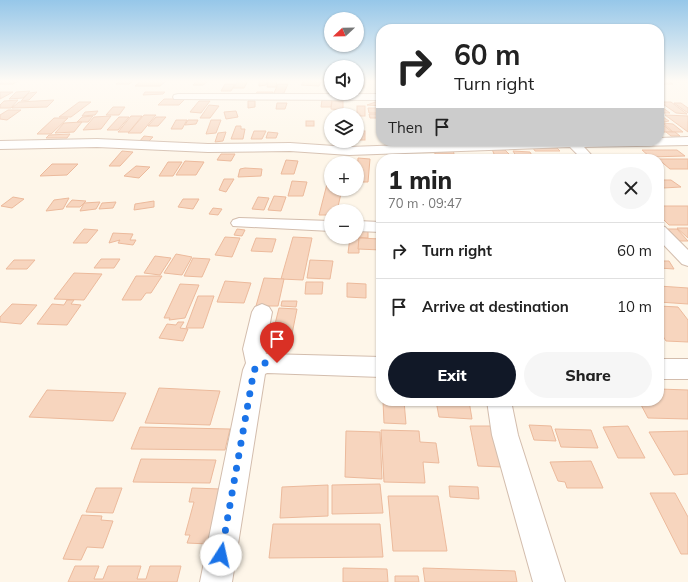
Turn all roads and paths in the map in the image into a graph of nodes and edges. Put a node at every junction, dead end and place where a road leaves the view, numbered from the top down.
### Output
1 (664, 142) edge
2 (688, 142) edge
3 (0, 145) edge
4 (416, 146) edge
5 (477, 146) edge
6 (576, 146) edge
7 (214, 148) junction
8 (480, 154) edge
9 (584, 154) edge
10 (206, 158) dead end
11 (239, 223) dead end
12 (324, 226) edge
13 (364, 226) edge
14 (376, 227) edge
15 (664, 235) edge
16 (688, 260) edge
17 (262, 312) dead end
18 (258, 365) junction
19 (376, 367) edge
20 (664, 369) edge
21 (688, 369) edge
22 (500, 406) edge
23 (216, 582) edge
24 (549, 582) edge

1 - 2 street
3 - 7 street
4 - 7 street
5 - 8 street
6 - 9 street
7 - 10 street
11 - 12 street
13 - 14 street
15 - 16 street
17 - 18 street
18 - 19 street
18 - 23 street
20 - 21 street
22 - 24 street

